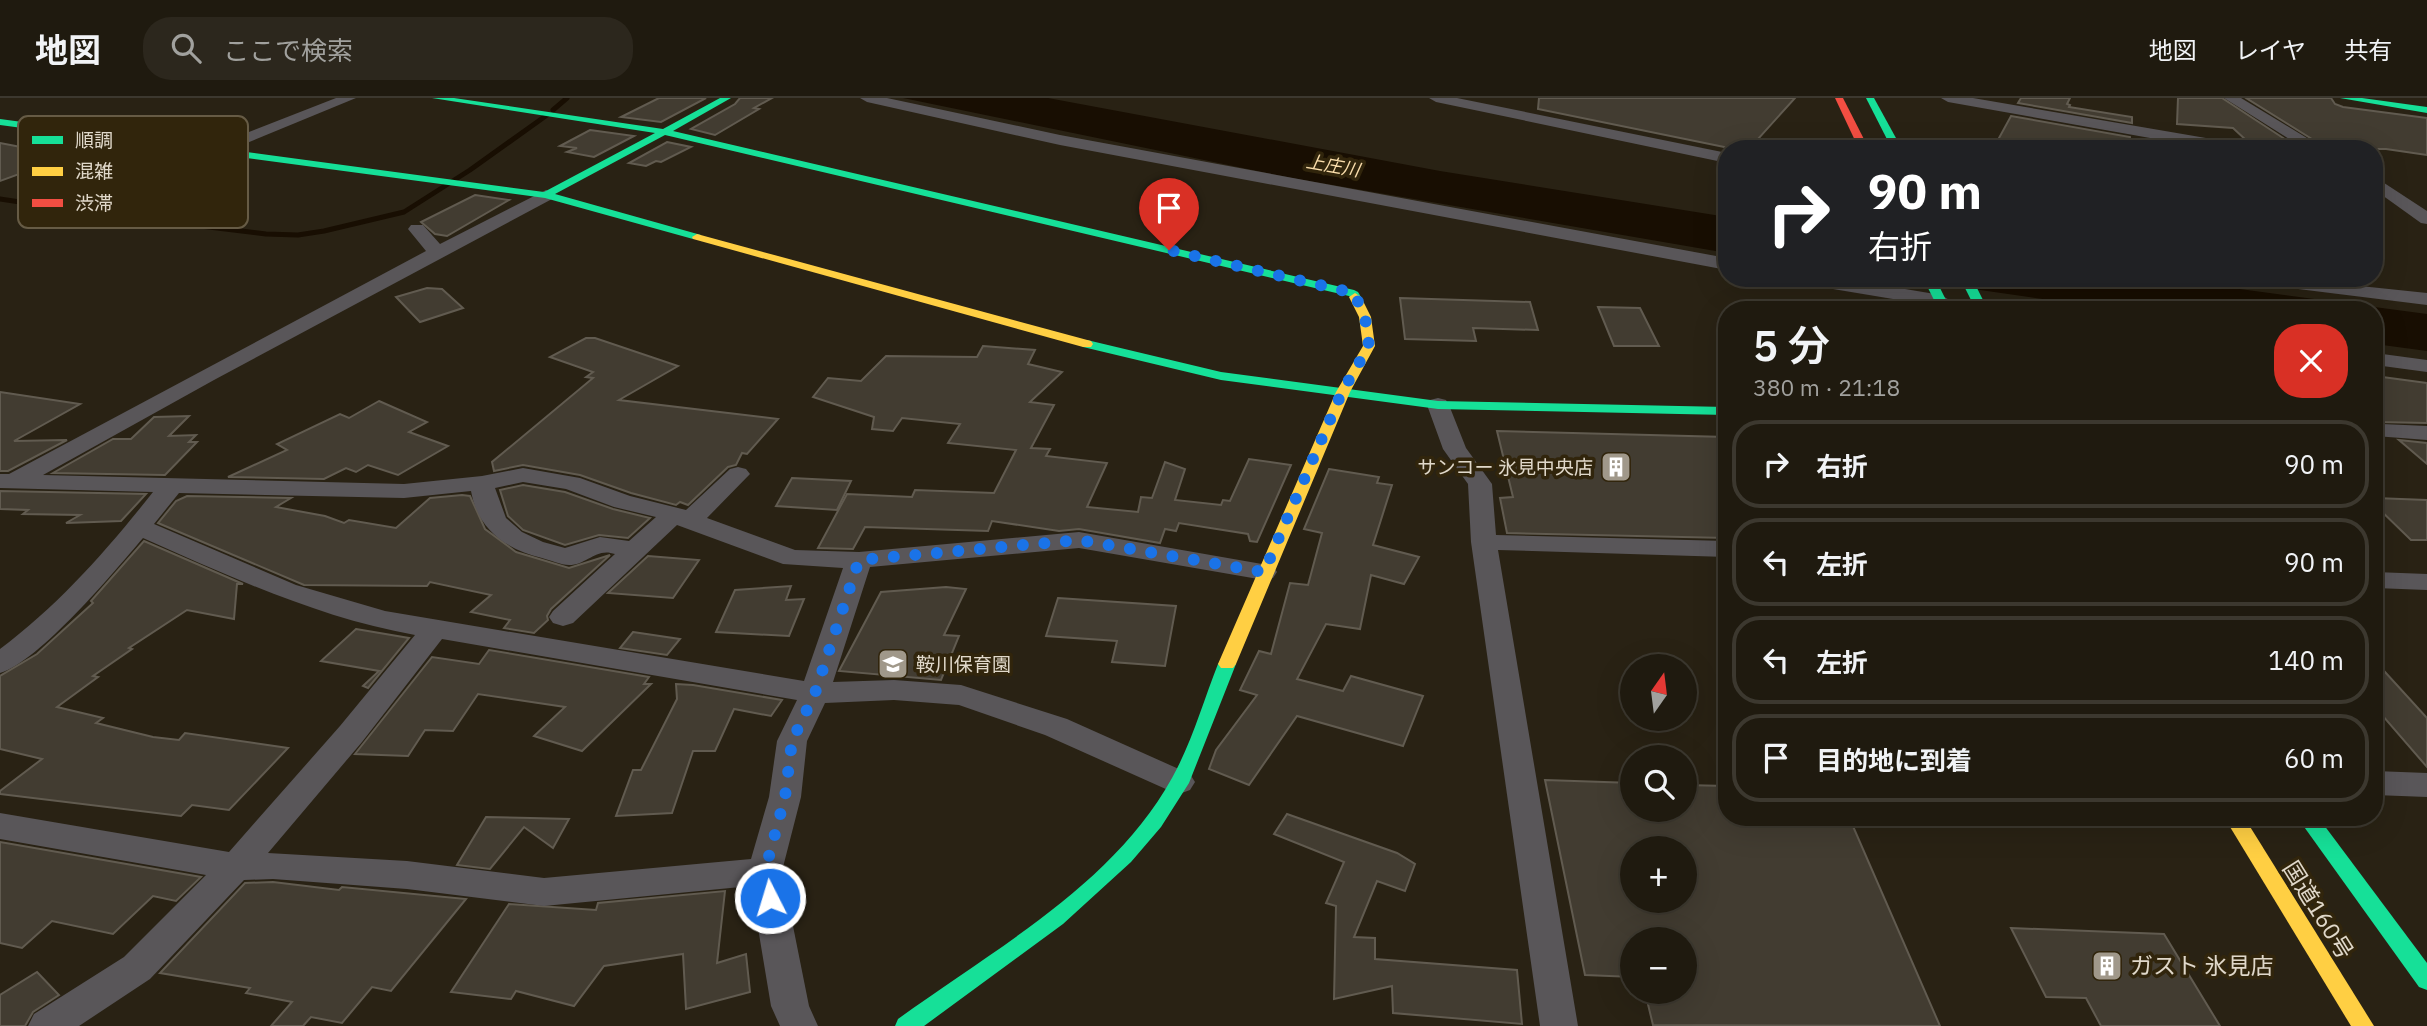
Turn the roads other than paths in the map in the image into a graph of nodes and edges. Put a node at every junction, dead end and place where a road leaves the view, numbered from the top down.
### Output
1 (349, 98) edge
2 (436, 98) edge
3 (727, 98) edge
4 (867, 98) edge
5 (1436, 98) edge
6 (1839, 98) edge
7 (1870, 98) edge
8 (1948, 98) edge
9 (2231, 98) edge
10 (2344, 98) edge
11 (2427, 110) edge
12 (0, 122) edge
13 (18, 124) edge
14 (666, 132) junction
15 (248, 138) edge
16 (1860, 140) edge
17 (1893, 140) edge
18 (2189, 140) edge
19 (2302, 140) edge
20 (248, 155) edge
21 (1718, 156) edge
22 (2383, 187) edge
23 (545, 195) junction
24 (2423, 213) edge
25 (417, 229) dead end
26 (440, 252) junction
27 (1718, 262) edge
28 (1850, 287) edge
29 (2323, 287) edge
30 (2332, 287) edge
31 (2337, 289) junction
32 (2427, 299) edge
33 (1922, 301) edge
34 (2383, 360) edge
35 (2427, 366) edge
36 (1342, 392) junction
37 (1438, 405) junction
38 (1718, 411) edge
39 (2383, 431) edge
40 (2427, 433) edge
41 (737, 474) dead end
42 (482, 483) junction
43 (4, 484) edge
44 (172, 485) junction
45 (681, 518) junction
46 (139, 527) junction
47 (1484, 542) junction
48 (1718, 549) edge
49 (632, 553) junction
50 (859, 560) junction
51 (1264, 572) junction
52 (2383, 580) edge
53 (2427, 582) edge
54 (563, 617) dead end
55 (435, 629) junction
56 (0, 663) edge
57 (815, 693) junction
58 (1179, 782) junction
59 (2383, 783) edge
60 (2427, 785) edge
61 (0, 826) edge
62 (2240, 826) edge
63 (2314, 826) edge
64 (236, 867) junction
65 (765, 871) junction
66 (2427, 980) edge
67 (47, 1026) edge
68 (799, 1026) edge
69 (906, 1026) edge
70 (1559, 1026) edge
71 (2363, 1026) edge

1 - 15 street
2 - 14 main road
3 - 14 main road
4 - 27 street
5 - 21 street
6 - 16 main road
7 - 17 main road
8 - 18 street
9 - 19 street
10 - 11 main road
12 - 13 main road
14 - 23 main road
14 - 36 main road
20 - 23 main road
22 - 24 street
23 - 26 street
23 - 36 main road
25 - 26 street
26 - 43 street
28 - 33 street
29 - 31 street
30 - 31 street
31 - 32 street
34 - 35 street
36 - 37 main road
36 - 51 main road
37 - 38 main road
37 - 47 street
39 - 40 street
41 - 45 street
42 - 44 street
42 - 45 street
42 - 49 street
43 - 44 street
44 - 46 street
45 - 49 street
45 - 50 street
46 - 55 street
46 - 56 street
47 - 48 street
47 - 70 street
49 - 54 street
50 - 51 street
50 - 57 street
51 - 58 main road
52 - 53 street
55 - 57 street
55 - 64 street
57 - 58 street
57 - 65 street
58 - 69 main road
59 - 60 street
61 - 64 street
62 - 71 main road, 国道160号
63 - 66 main road, 国道160号
64 - 65 street
64 - 67 street
65 - 68 street

